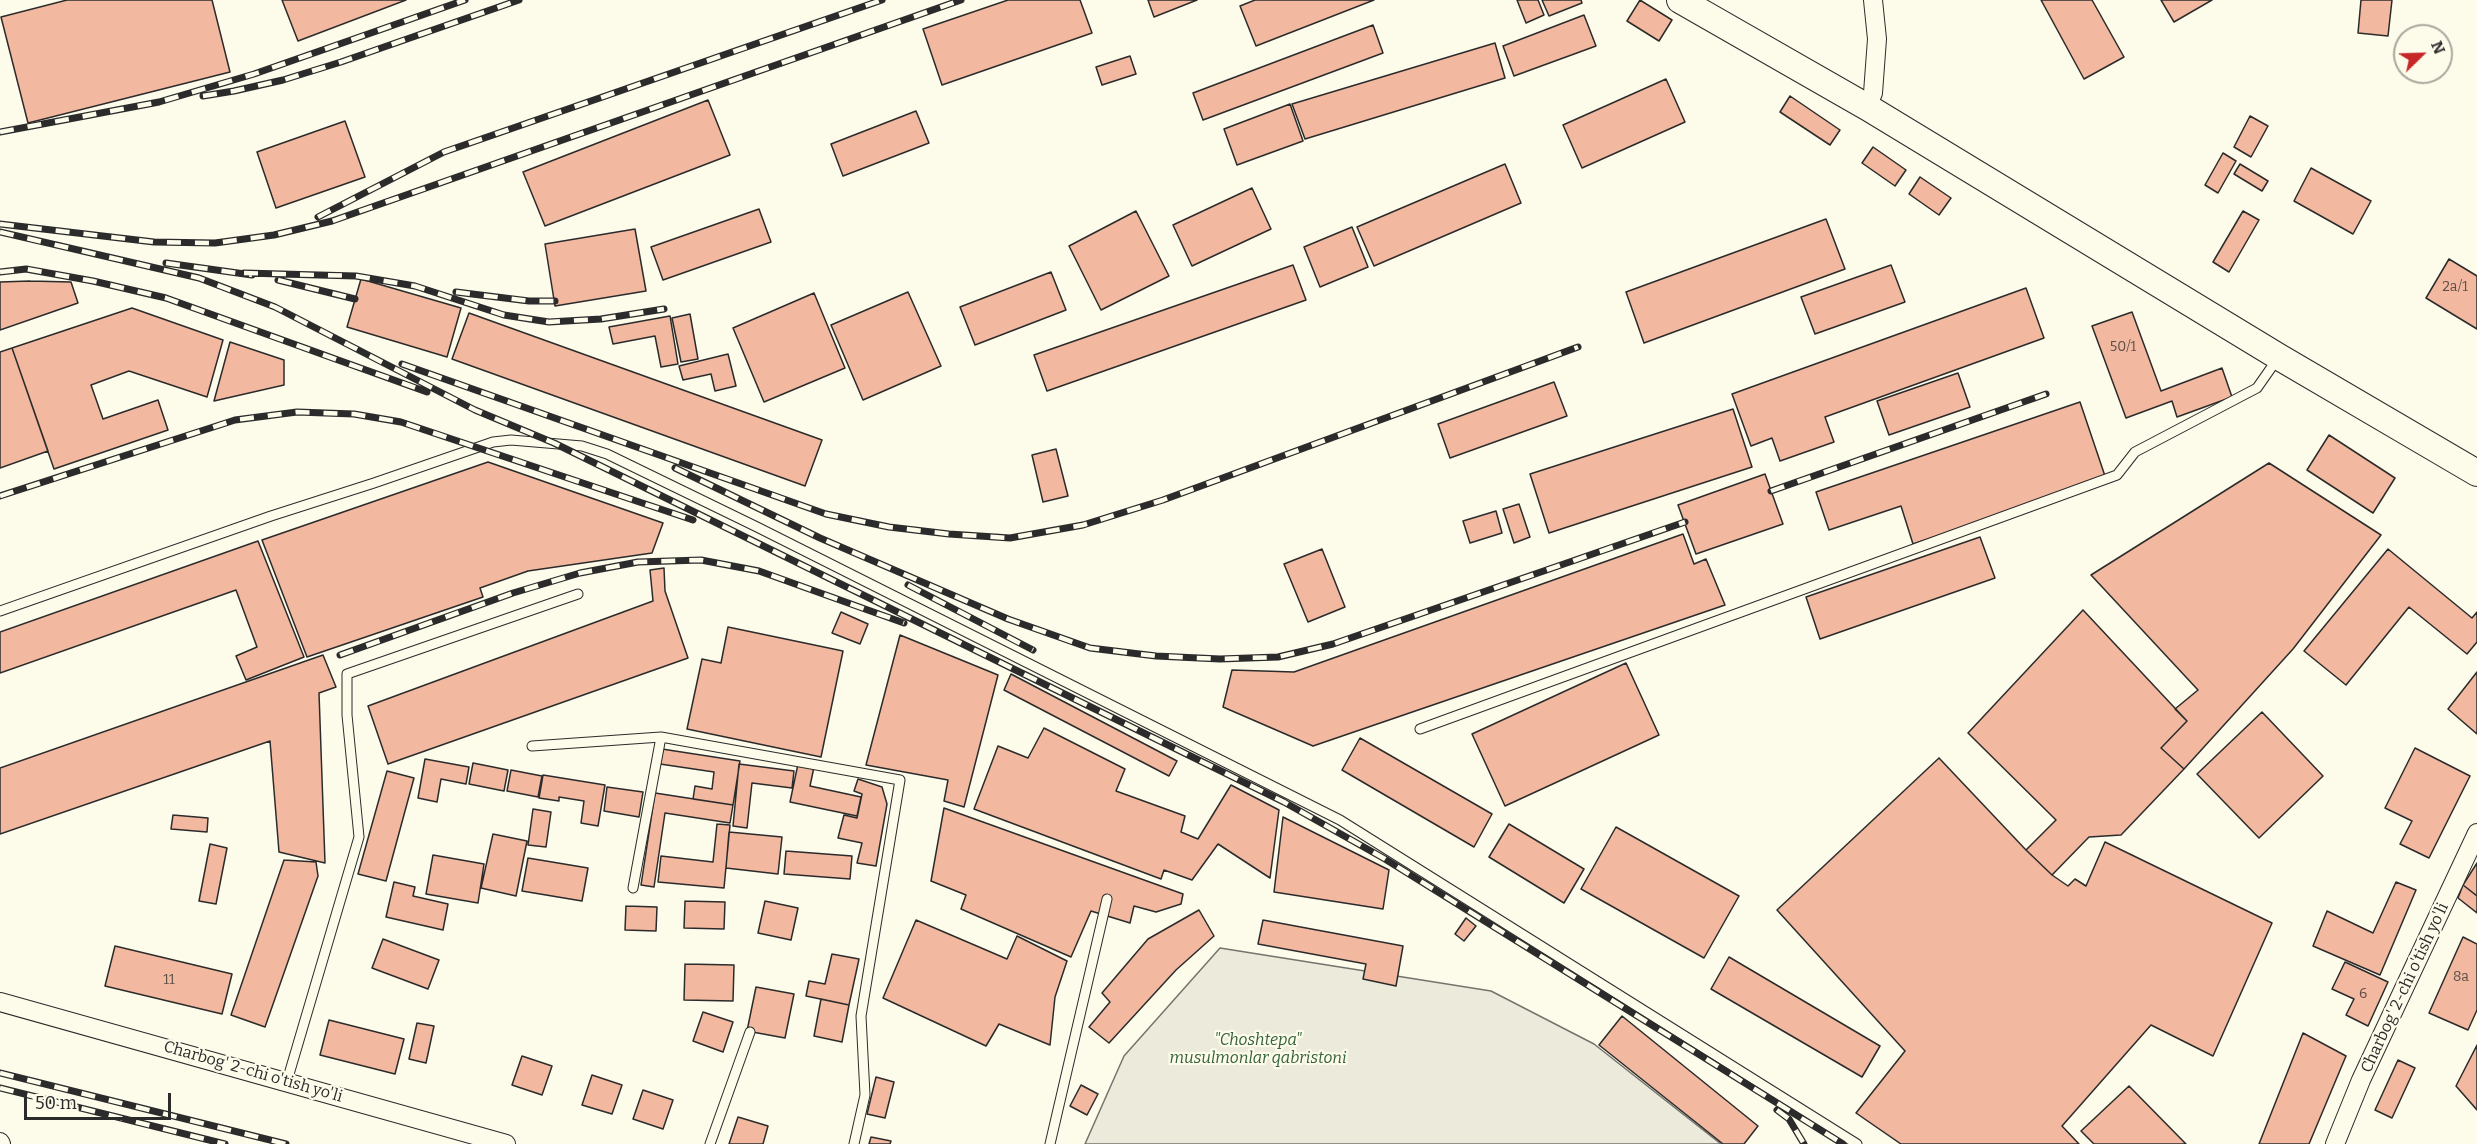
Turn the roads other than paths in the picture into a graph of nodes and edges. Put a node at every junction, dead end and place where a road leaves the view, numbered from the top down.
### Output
1 (1680, 0) edge
2 (1873, 0) edge
3 (1867, 107) junction
4 (2279, 357) junction
5 (2477, 473) edge
6 (578, 594) dead end
7 (0, 611) edge
8 (1420, 729) dead end
9 (661, 737) junction
10 (532, 746) dead end
11 (2477, 833) edge
12 (633, 888) dead end
13 (1107, 898) dead end
14 (0, 1002) edge
15 (750, 1032) dead end
16 (287, 1081) junction
17 (506, 1144) edge
18 (710, 1144) edge
19 (854, 1144) edge
20 (1050, 1144) edge
21 (1857, 1144) edge
22 (2335, 1144) edge

1 - 3 street
2 - 3 street
3 - 4 street
4 - 5 street
4 - 8 lane
6 - 16 lane
7 - 21 lane
9 - 10 lane
9 - 12 lane
9 - 19 lane
11 - 22 street, Charbog' 2-chi o'tish yo'li
13 - 20 lane
14 - 16 street, Charbog' 2-chi o'tish yo'li
15 - 18 lane
16 - 17 street, Charbog' 2-chi o'tish yo'li

